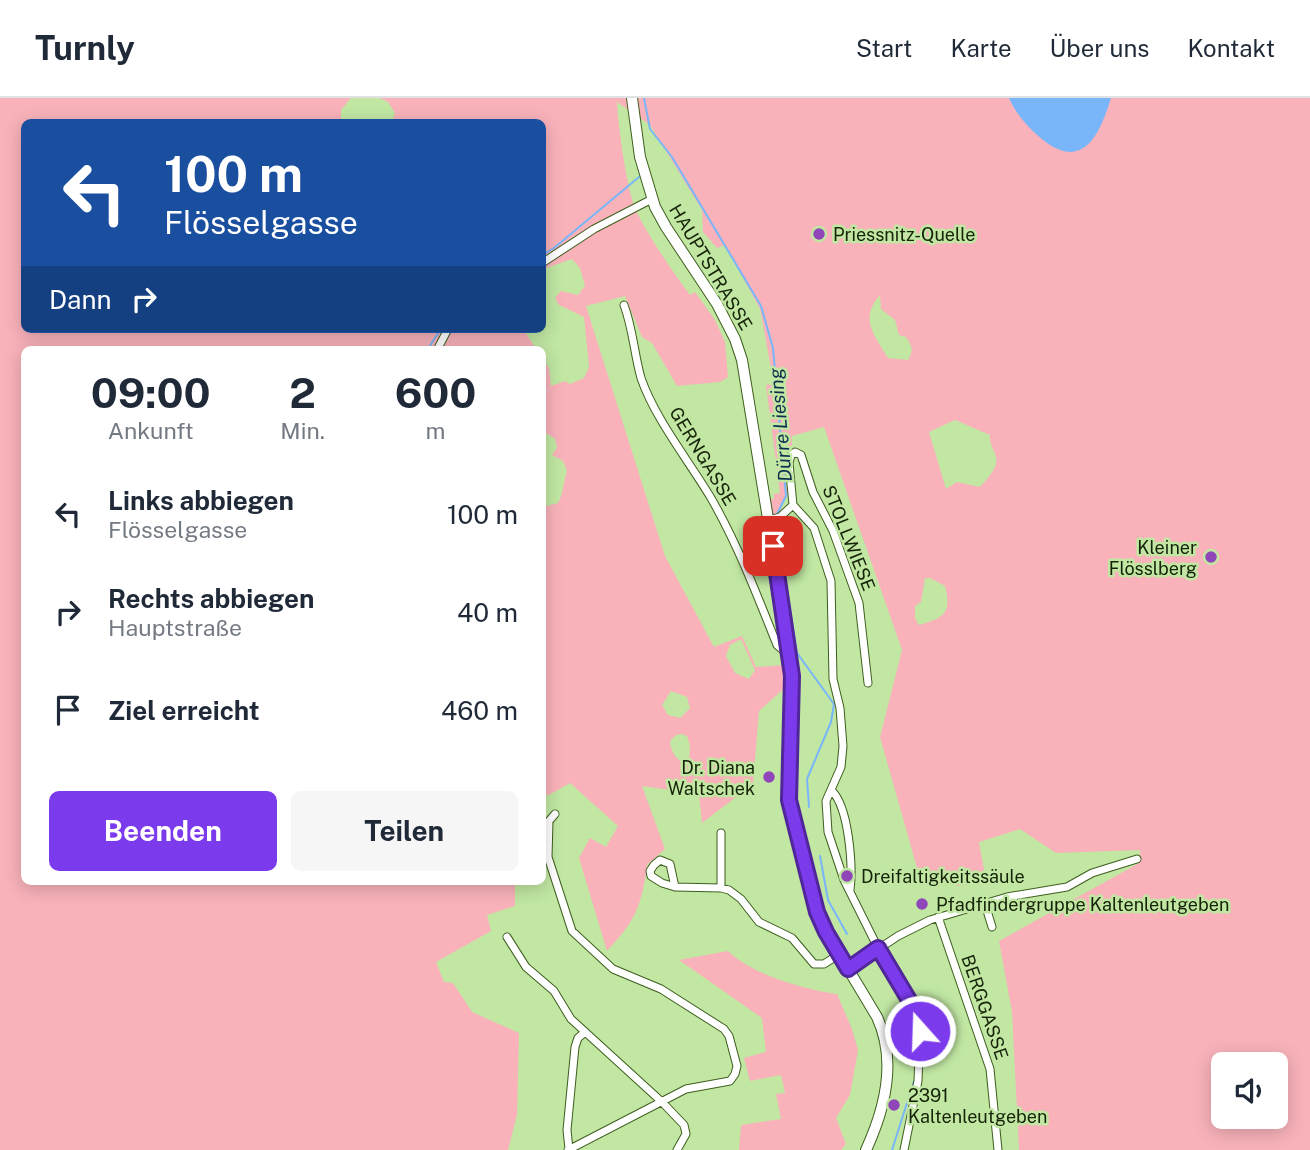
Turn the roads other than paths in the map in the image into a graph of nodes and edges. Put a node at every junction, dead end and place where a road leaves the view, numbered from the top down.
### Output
1 (632, 98) edge
2 (652, 199) junction
3 (546, 260) edge
4 (624, 305) dead end
5 (793, 505) junction
6 (774, 519) junction
7 (789, 649) junction
8 (868, 682) dead end
9 (832, 791) junction
10 (555, 814) dead end
11 (721, 833) dead end
12 (1137, 859) dead end
13 (675, 887) dead end
14 (721, 888) junction
15 (850, 891) junction
16 (985, 904) junction
17 (938, 917) junction
18 (992, 927) dead end
19 (507, 937) dead end
20 (878, 948) junction
21 (838, 955) junction
22 (848, 969) junction
23 (584, 1032) junction
24 (662, 1101) junction
25 (568, 1150) edge
26 (677, 1150) edge
27 (866, 1150) edge
28 (904, 1150) edge
29 (998, 1150) edge

1 - 2 main road, HAUPTSTRASSE
2 - 3 street
2 - 6 main road, HAUPTSTRASSE
4 - 7 street, GERNGASSE
5 - 6 street
5 - 8 street, STOLLWIESE
5 - 9 street
6 - 7 main road, HAUPTSTRASSE
7 - 21 main road, HAUPTSTRASSE
9 - 15 street
9 - 15 street
10 - 24 street
11 - 14 street
12 - 16 street
13 - 14 street
14 - 21 street
15 - 20 street
16 - 17 street
16 - 18 street
17 - 20 street
17 - 29 street, BERGGASSE
19 - 23 street
20 - 22 street
20 - 28 street
21 - 22 main road, HAUPTSTRASSE
22 - 27 main road, HAUPTSTRASSE
23 - 24 street
23 - 25 street
24 - 25 street
24 - 26 street

